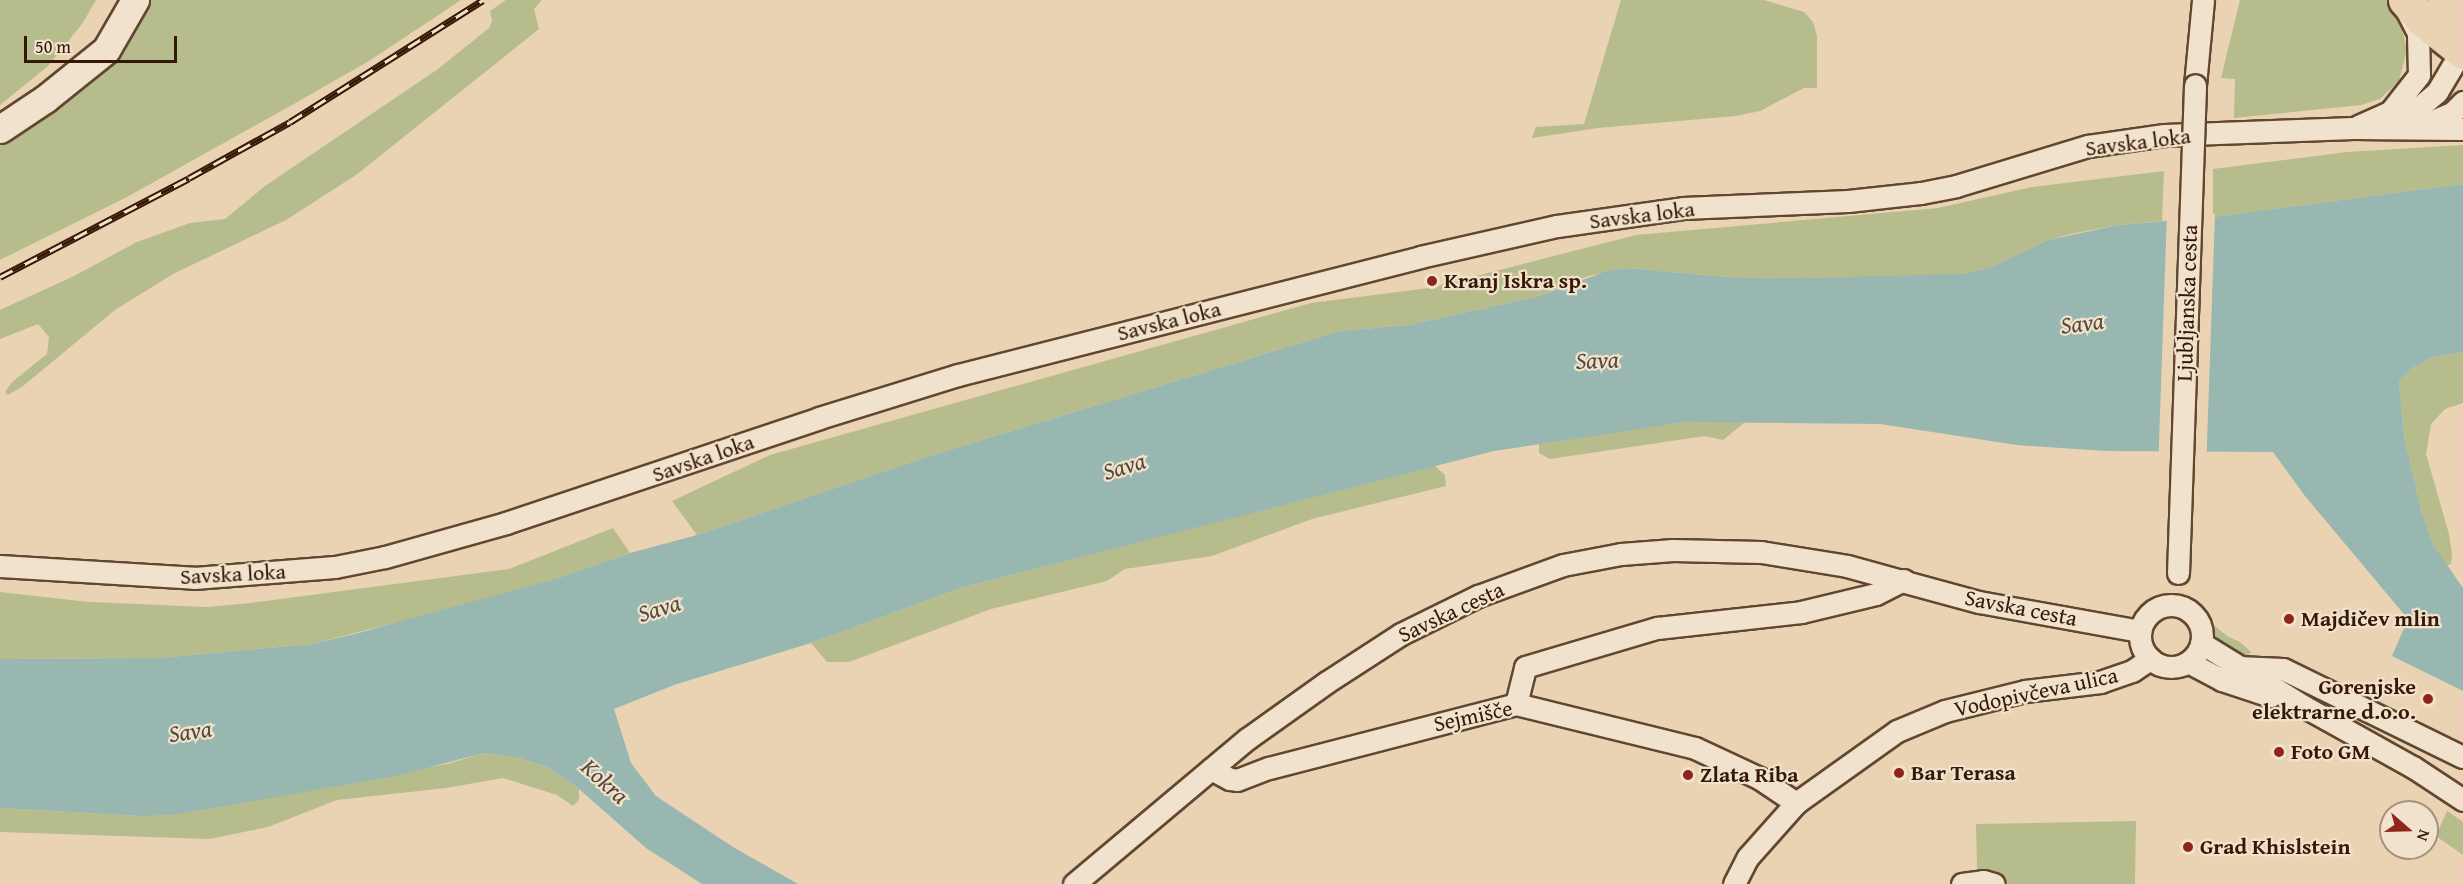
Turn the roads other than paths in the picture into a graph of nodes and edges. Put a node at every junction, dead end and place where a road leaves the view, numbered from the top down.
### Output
1 (114, 0) edge
2 (135, 0) edge
3 (2203, 0) edge
4 (2403, 0) edge
5 (2444, 0) edge
6 (2463, 18) edge
7 (2463, 50) edge
8 (67, 80) junction
9 (2463, 102) edge
10 (2390, 112) junction
11 (2353, 128) junction
12 (0, 129) edge
13 (2412, 129) junction
14 (2463, 129) edge
15 (0, 566) edge
16 (1904, 580) junction
17 (2176, 605) junction
18 (2140, 631) junction
19 (2201, 643) junction
20 (2150, 659) junction
21 (2188, 662) junction
22 (2230, 673) junction
23 (1516, 704) junction
24 (2463, 757) edge
25 (1211, 770) junction
26 (2463, 800) edge
27 (1796, 803) junction
28 (1074, 884) edge
29 (1734, 884) edge
30 (1962, 884) edge
31 (1994, 884) edge

1 - 8 street
2 - 8 street
3 - 17 street, Ljubljanska cesta, bridge
4 - 7 main road
4 - 10 street
5 - 6 main road
7 - 10 street
8 - 12 street
9 - 13 street
10 - 11 street
11 - 13 street, Savska loka
11 - 15 street, Savska loka
13 - 14 street, Savska loka
16 - 18 street, Savska cesta
16 - 23 street
16 - 25 street, Savska cesta
17 - 18 street
17 - 19 street
18 - 20 street
19 - 21 street
19 - 22 street
20 - 21 street
20 - 27 street, Vodopivčeva ulica
21 - 22 street
22 - 24 street
22 - 26 street
23 - 25 street, Sejmišče
23 - 27 street, Sejmišče
25 - 28 street, Savska cesta
27 - 29 street, Vodopivčeva ulica
30 - 31 street

